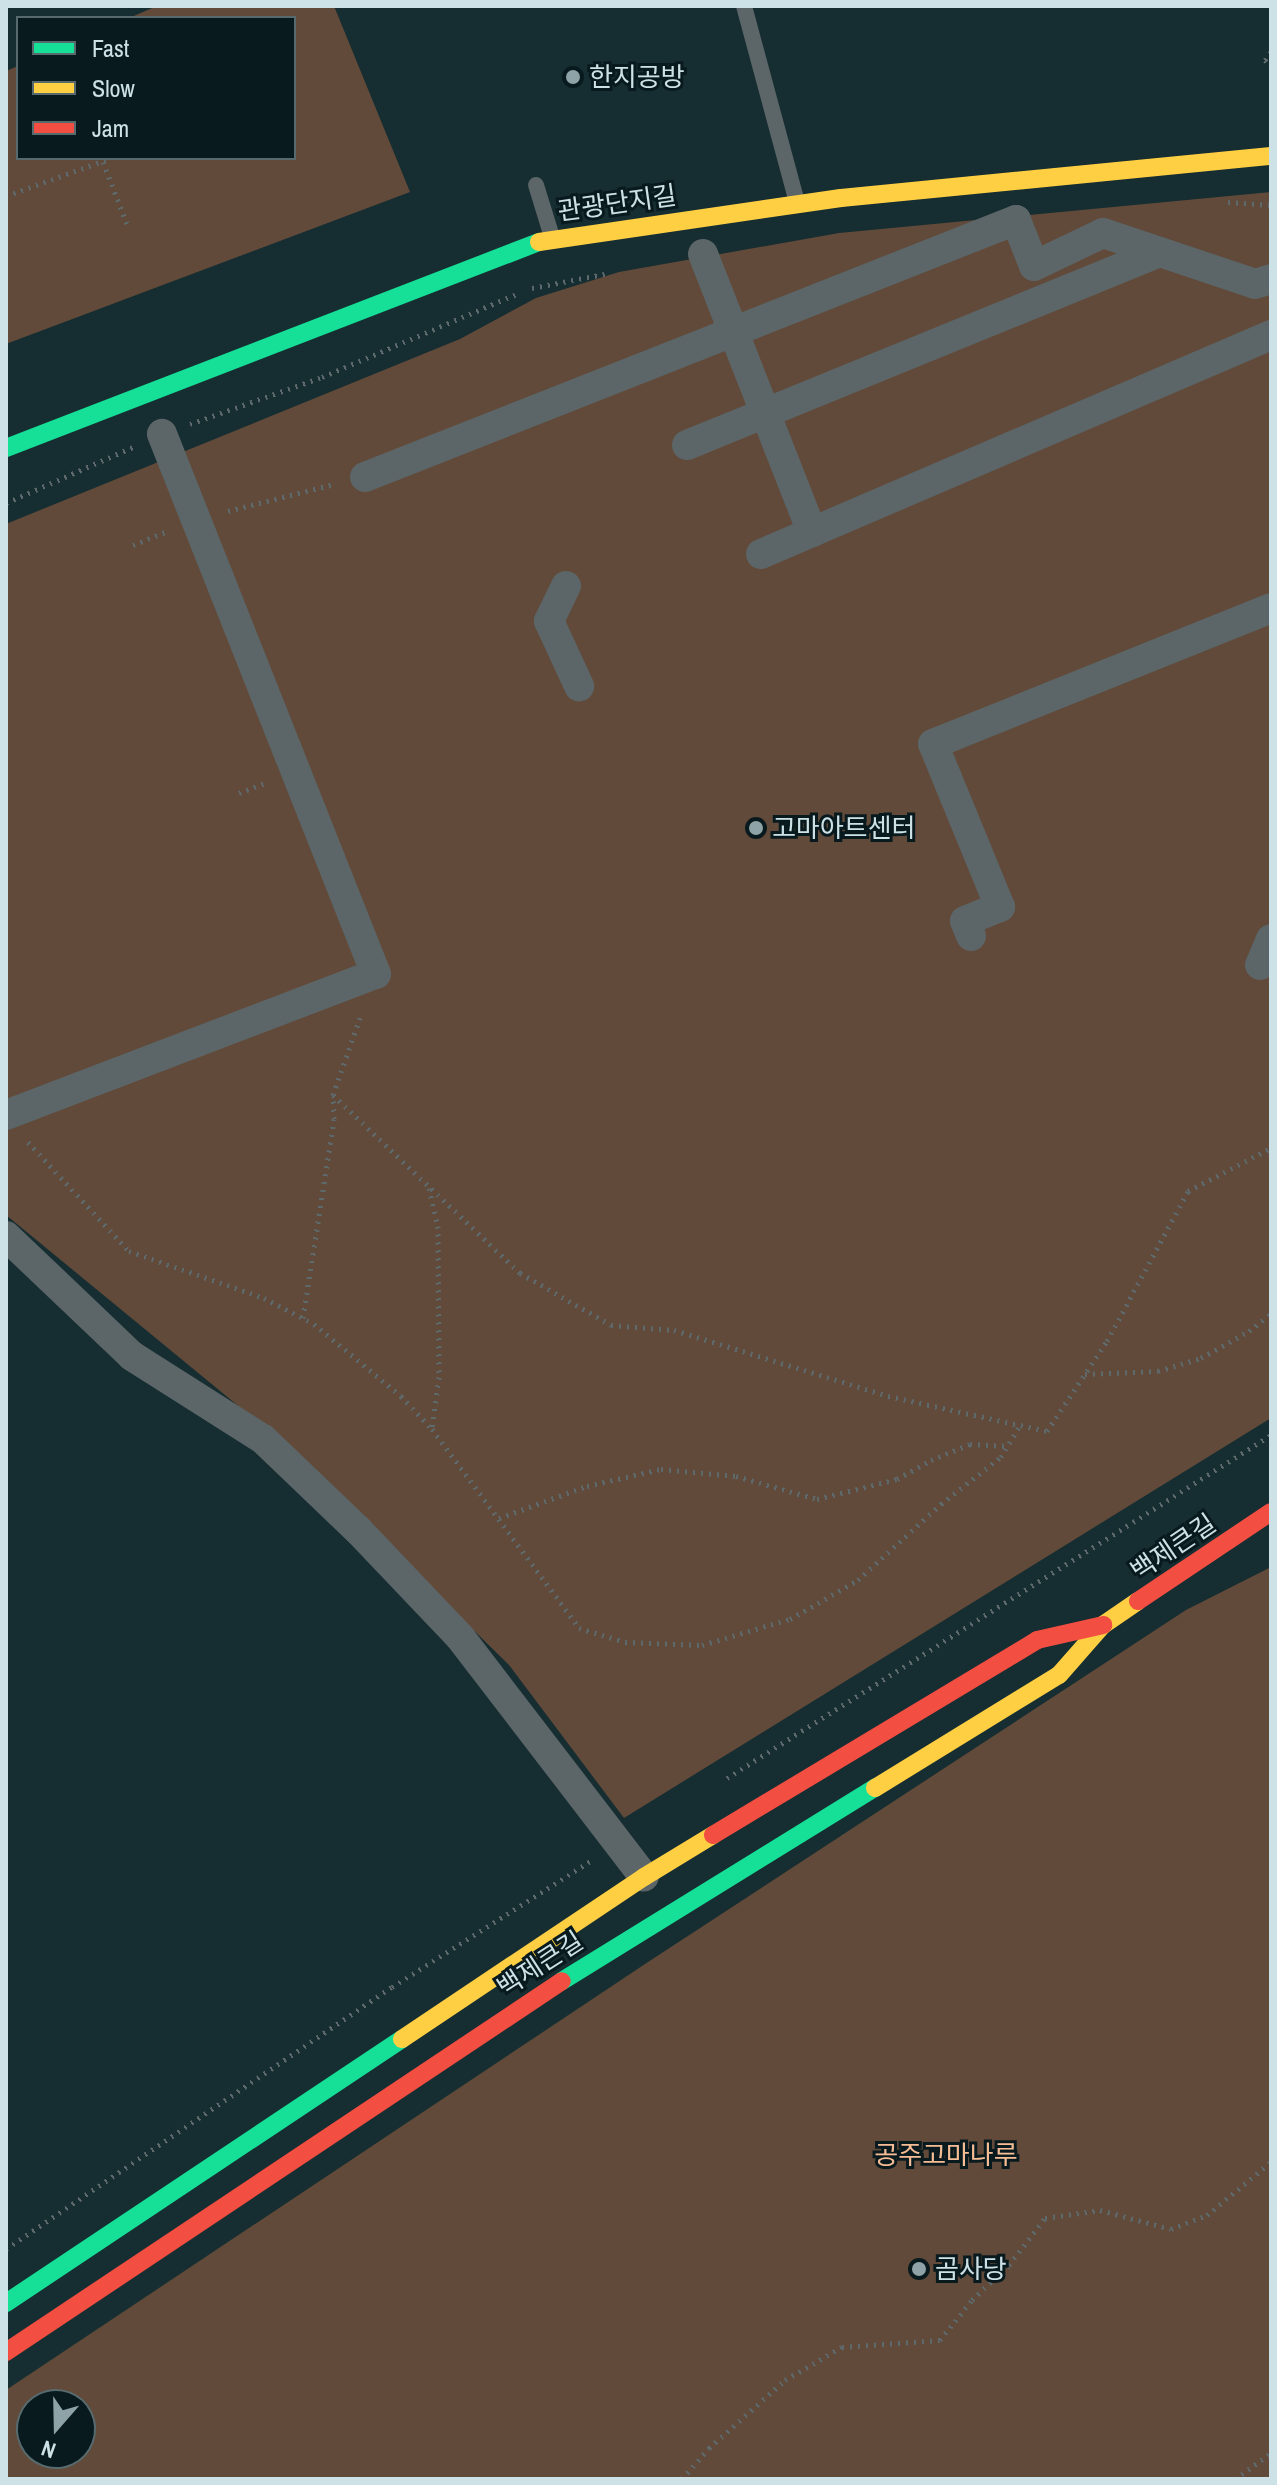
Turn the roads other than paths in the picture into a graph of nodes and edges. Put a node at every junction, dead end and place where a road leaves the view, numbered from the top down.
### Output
1 (744, 6) edge
2 (1271, 156) edge
3 (536, 185) dead end
4 (798, 205) junction
5 (552, 238) junction
6 (1160, 252) junction
7 (703, 254) dead end
8 (1271, 279) edge
9 (733, 331) junction
10 (1271, 335) edge
11 (765, 413) junction
12 (162, 434) road end
13 (687, 445) dead end
14 (6, 448) edge
15 (365, 477) road end
16 (812, 532) junction
17 (761, 554) dead end
18 (566, 586) dead end
19 (1271, 608) edge
20 (579, 686) dead end
21 (971, 936) dead end
22 (12, 1124) edge
23 (6, 1236) edge
24 (1271, 1512) edge
25 (1103, 1625) junction
26 (644, 1877) junction
27 (6, 2303) edge
28 (6, 2352) edge

1 - 4 lane
2 - 4 main road, 관광단지길
3 - 5 lane
4 - 5 main road, 관광단지길
5 - 14 main road, 관광단지길
6 - 8 street
6 - 9 street
6 - 11 street
7 - 9 street
9 - 11 street
9 - 15 street
10 - 16 street
11 - 13 street
11 - 16 street
12 - 22 street
16 - 17 street
18 - 20 street
19 - 21 street
23 - 26 street
24 - 25 main road, 백제큰길
25 - 26 main road, 백제큰길
25 - 28 main road, 백제큰길
26 - 27 main road, 백제큰길

